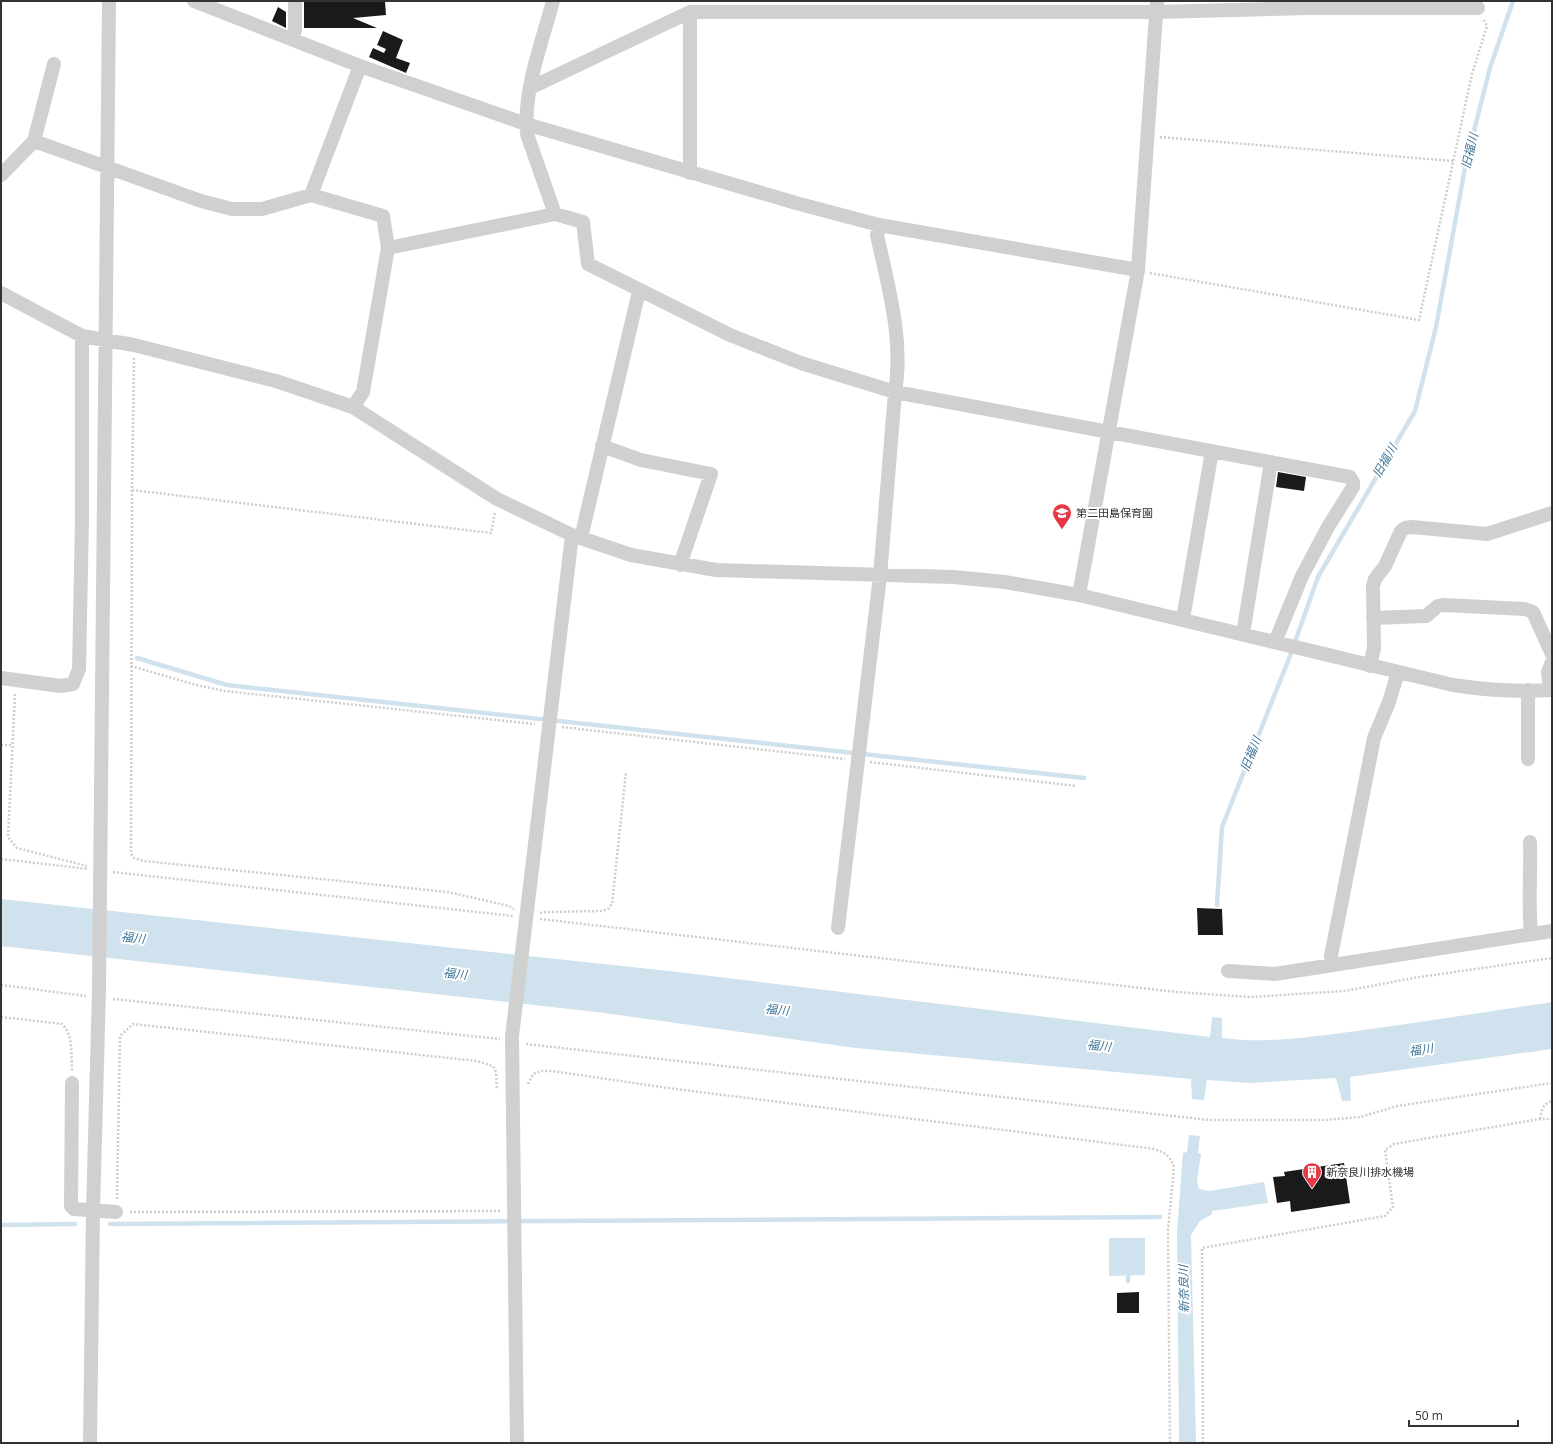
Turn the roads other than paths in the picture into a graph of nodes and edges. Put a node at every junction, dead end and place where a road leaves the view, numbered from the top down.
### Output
1 (109, 1) edge
2 (194, 1) edge
3 (295, 1) edge
4 (553, 1) edge
5 (1258, 5) edge
6 (1157, 6) edge
7 (1478, 8) road end
8 (690, 12) junction
9 (292, 39) junction
10 (54, 64) dead end
11 (360, 66) junction
12 (530, 88) junction
13 (526, 124) junction
14 (34, 141) junction
15 (107, 167) junction
16 (690, 173) junction
17 (1, 175) edge
18 (311, 195) junction
19 (555, 214) junction
20 (879, 224) junction
21 (388, 248) junction
22 (1138, 270) junction
23 (639, 290) junction
24 (1, 293) edge
25 (82, 336) junction
26 (105, 339) junction
27 (895, 392) junction
28 (353, 407) junction
29 (1108, 432) junction
30 (602, 446) junction
31 (1212, 451) junction
32 (1271, 462) junction
33 (1552, 513) edge
34 (576, 537) junction
35 (680, 565) junction
36 (880, 576) junction
37 (1079, 595) junction
38 (1374, 618) junction
39 (1183, 619) junction
40 (1243, 634) junction
41 (1275, 642) junction
42 (1552, 654) edge
43 (1552, 662) edge
44 (1370, 666) junction
45 (1398, 672) junction
46 (1, 678) edge
47 (1528, 690) junction
48 (1551, 690) edge
49 (1528, 759) dead end
50 (1530, 842) dead end
51 (838, 928) dead end
52 (1552, 931) edge
53 (1531, 933) junction
54 (1332, 965) junction
55 (1228, 971) dead end
56 (72, 1083) road end
57 (93, 1211) junction
58 (116, 1212) road end
59 (90, 1443) edge
60 (517, 1443) edge

1 - 15 street
2 - 9 street
3 - 9 street
4 - 12 street
5 - 6 street
5 - 7 street
6 - 8 street
6 - 22 street
8 - 12 street
8 - 16 street
9 - 11 street
10 - 14 street
11 - 13 street
11 - 18 street
12 - 13 street
13 - 16 street
13 - 19 street
14 - 15 street
14 - 17 street
15 - 18 street
15 - 26 street
16 - 20 street
18 - 21 street
19 - 21 street
19 - 23 street
20 - 22 street
20 - 27 street
21 - 28 street
22 - 29 street
23 - 27 street
23 - 30 street
24 - 25 street
25 - 26 street
25 - 46 street
26 - 28 street
26 - 57 street
27 - 29 street
27 - 36 street
28 - 34 street
29 - 31 street
29 - 37 street
30 - 34 street
30 - 35 street
31 - 32 street
31 - 39 street
32 - 40 street
32 - 41 street
33 - 38 street
34 - 35 street
34 - 60 street
35 - 36 street
36 - 37 street
36 - 51 street
37 - 39 street
38 - 42 street
38 - 44 street
39 - 40 street
40 - 41 street
41 - 44 street
43 - 48 street
44 - 45 street
45 - 47 street
45 - 54 street
47 - 48 street
47 - 49 street
50 - 53 street
52 - 53 street
53 - 54 street
54 - 55 street
56 - 57 street
57 - 58 street
57 - 59 street

